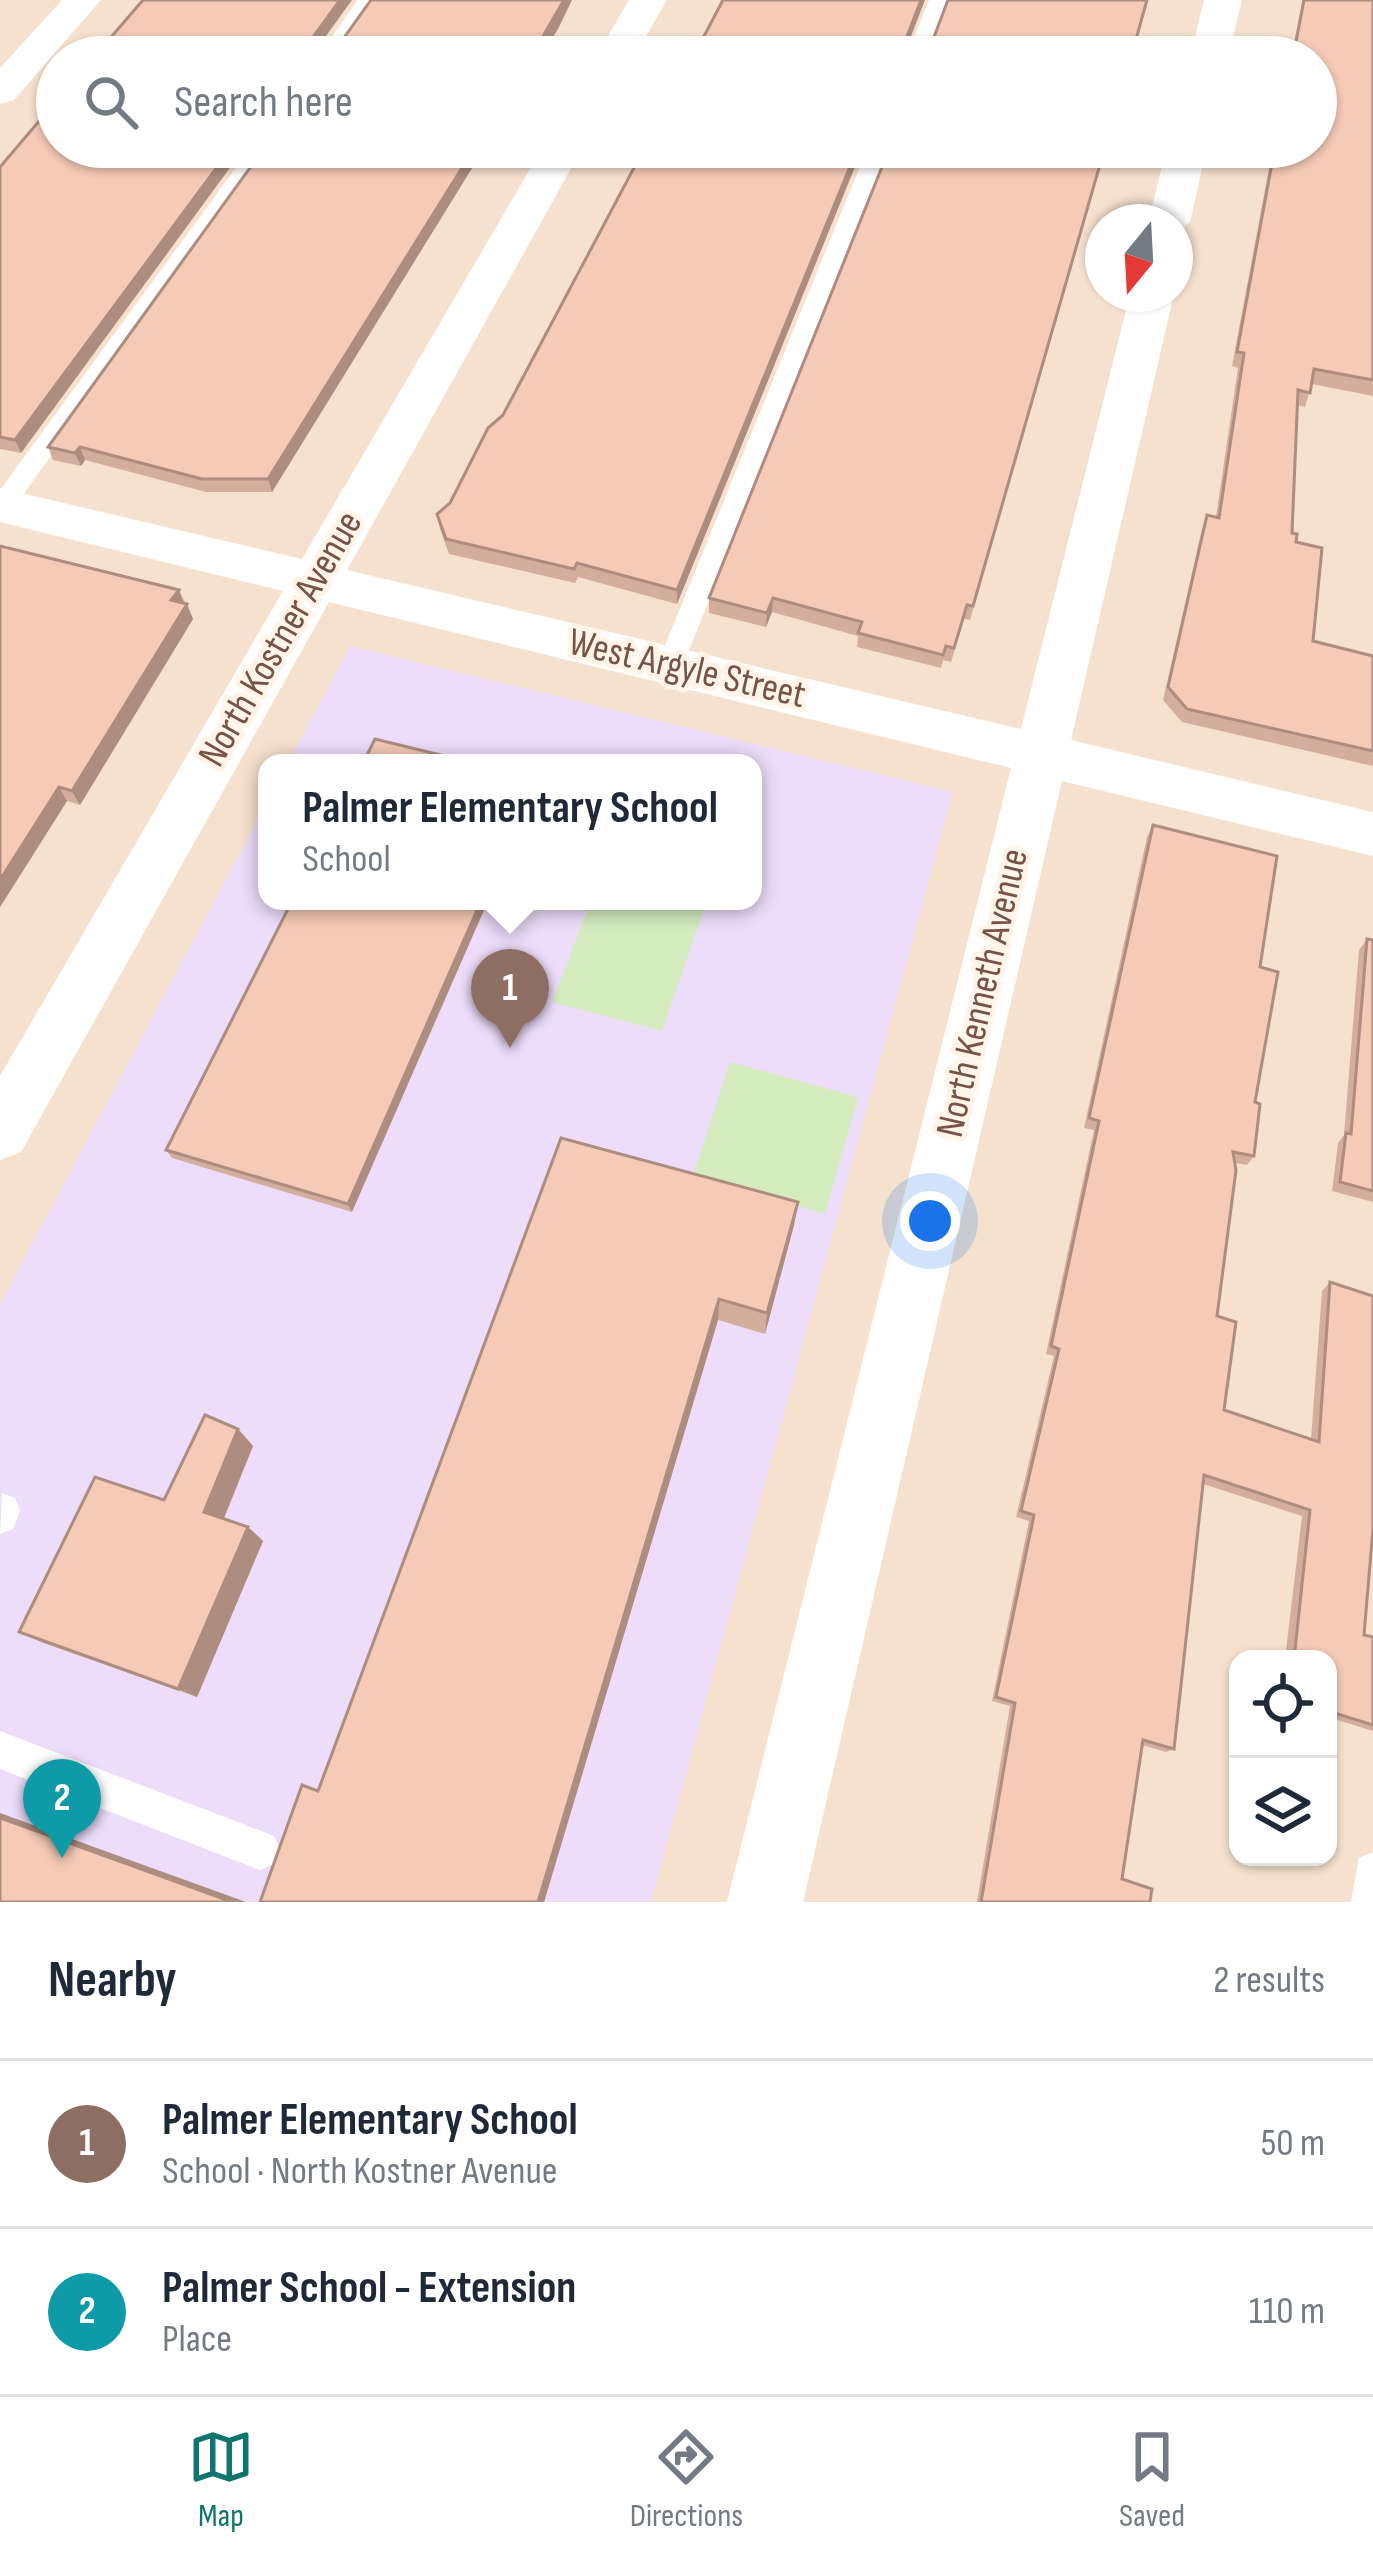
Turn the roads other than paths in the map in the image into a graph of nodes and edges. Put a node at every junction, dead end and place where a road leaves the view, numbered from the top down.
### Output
1 (82, 0) edge
2 (368, 0) edge
3 (648, 0) edge
4 (939, 0) edge
5 (1223, 0) edge
6 (50, 36) edge
7 (342, 36) edge
8 (627, 36) edge
9 (924, 36) edge
10 (1214, 36) edge
11 (36, 52) edge
12 (0, 92) edge
13 (247, 168) edge
14 (551, 168) edge
15 (871, 168) edge
16 (1182, 168) edge
17 (1173, 204) edge
18 (1148, 312) edge
19 (1, 506) edge
20 (315, 580) junction
21 (670, 664) junction
22 (1040, 753) junction
23 (1373, 834) edge
24 (0, 1132) edge
25 (0, 1750) edge
26 (260, 1850) dead end
27 (1373, 1872) edge
28 (765, 1902) edge
29 (1371, 1902) edge

1 - 6 street
2 - 7 lane
3 - 8 street
4 - 9 lane
5 - 10 street
11 - 12 street
13 - 19 lane
14 - 20 street, North Kostner Avenue
15 - 21 lane
16 - 17 street
18 - 22 street, North Kenneth Avenue
19 - 20 street, West Argyle Street
20 - 21 street, West Argyle Street
20 - 24 street, North Kostner Avenue
21 - 22 street, West Argyle Street
22 - 23 street, West Argyle Street
22 - 28 street, North Kenneth Avenue
25 - 26 lane
27 - 29 lane

